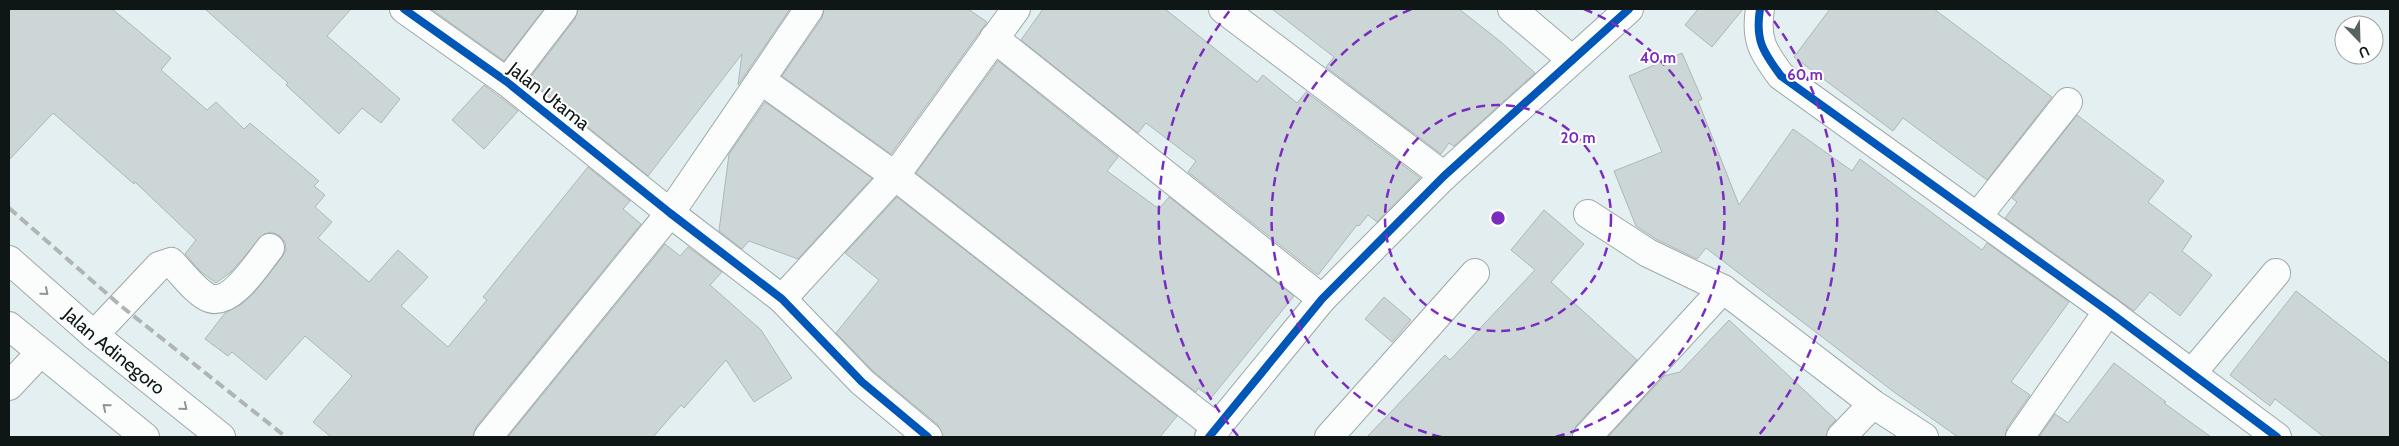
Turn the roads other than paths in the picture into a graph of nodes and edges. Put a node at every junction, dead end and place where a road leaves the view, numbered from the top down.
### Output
1 (404, 9) edge
2 (563, 9) edge
3 (809, 9) edge
4 (1016, 9) edge
5 (1223, 9) edge
6 (1512, 9) edge
7 (1629, 9) edge
8 (1760, 9) edge
9 (994, 38) junction
10 (1572, 59) junction
11 (761, 80) junction
12 (507, 82) junction
13 (2068, 102) dead end
14 (895, 176) junction
15 (1444, 176) junction
16 (670, 214) junction
17 (1588, 214) dead end
18 (1976, 217) junction
19 (270, 248) dead end
20 (9, 260) edge
21 (1475, 273) dead end
22 (2276, 273) dead end
23 (1723, 290) junction
24 (782, 299) junction
25 (1322, 299) junction
26 (2108, 311) junction
27 (9, 326) edge
28 (94, 335) junction
29 (40, 354) junction
30 (2192, 374) junction
31 (9, 386) edge
32 (1873, 404) junction
33 (1213, 433) edge
34 (2262, 433) edge
35 (145, 437) edge
36 (221, 437) edge
37 (488, 437) edge
38 (928, 437) edge
39 (1329, 437) edge
40 (1587, 437) edge
41 (1841, 437) edge
42 (1924, 437) edge
43 (2020, 437) edge

1 - 12 main road, Jalan Utama
2 - 12 main road
3 - 11 main road
4 - 9 main road
5 - 15 main road
6 - 10 main road
7 - 10 main road
8 - 18 main road
9 - 14 main road
9 - 25 main road
10 - 15 main road
11 - 14 main road
11 - 16 main road
12 - 16 main road, Jalan Utama
13 - 18 main road
14 - 24 main road
14 - 33 main road
15 - 25 main road
16 - 24 main road, Jalan Utama
16 - 37 main road
17 - 23 main road
18 - 26 main road
19 - 28 main road
20 -> 28 main road, Jalan Adinegoro
21 - 39 main road
22 - 30 main road
23 - 32 main road
23 - 40 main road
24 - 38 main road, Jalan Utama
25 - 33 main road
26 - 30 main road
26 - 43 main road
27 - 29 main road
28 -> 36 main road, Jalan Adinegoro
29 - 31 main road
35 -> 29 main road
30 - 34 main road
32 - 41 main road
32 - 42 main road

